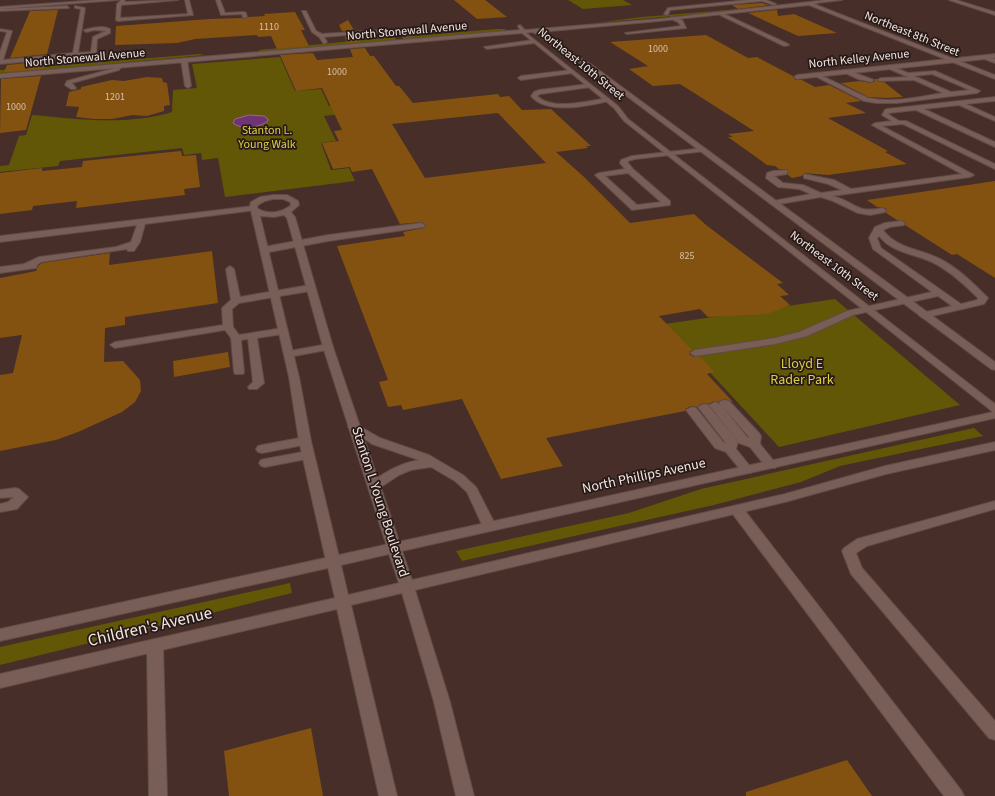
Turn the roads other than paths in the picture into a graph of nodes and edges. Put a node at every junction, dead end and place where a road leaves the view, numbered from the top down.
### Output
1 (61, 0) edge
2 (176, 0) edge
3 (188, 0) edge
4 (218, 0) edge
5 (800, 0) edge
6 (840, 0) edge
7 (951, 0) edge
8 (118, 1) edge
9 (809, 2) edge
10 (816, 2) junction
11 (0, 4) edge
12 (67, 7) dead end
13 (77, 7) dead end
14 (56, 8) dead end
15 (0, 10) edge
16 (304, 12) dead end
17 (722, 14) junction
18 (995, 14) edge
19 (245, 17) dead end
20 (673, 18) junction
21 (87, 24) dead end
22 (521, 29) junction
23 (0, 30) edge
24 (532, 30) junction
25 (86, 31) junction
26 (627, 32) dead end
27 (411, 35) junction
28 (321, 36) junction
29 (360, 39) dead end
30 (324, 42) junction
31 (331, 42) dead end
32 (533, 42) junction
33 (318, 43) dead end
34 (786, 45) dead end
35 (487, 47) dead end
36 (76, 48) junction
37 (93, 53) junction
38 (75, 55) junction
39 (995, 56) edge
40 (984, 57) junction
41 (960, 59) junction
42 (106, 60) dead end
43 (184, 60) junction
44 (952, 60) junction
45 (0, 61) edge
46 (91, 61) dead end
47 (99, 61) junction
48 (995, 61) edge
49 (76, 62) dead end
50 (69, 63) junction
51 (60, 64) dead end
52 (119, 66) junction
53 (889, 67) junction
54 (571, 72) junction
55 (845, 72) junction
56 (995, 73) edge
57 (816, 75) junction
58 (908, 75) junction
59 (0, 76) edge
60 (797, 77) dead end
61 (521, 78) dead end
62 (915, 78) junction
63 (995, 78) edge
64 (871, 80) dead end
65 (881, 80) dead end
66 (188, 86) dead end
67 (589, 86) junction
68 (73, 88) dead end
69 (950, 94) junction
70 (995, 99) edge
71 (607, 100) junction
72 (960, 103) junction
73 (917, 108) junction
74 (995, 119) edge
75 (899, 123) junction
76 (995, 145) edge
77 (704, 150) junction
78 (670, 154) junction
79 (995, 167) edge
80 (630, 171) junction
81 (784, 172) dead end
82 (807, 176) dead end
83 (850, 191) junction
84 (820, 195) junction
85 (773, 203) junction
86 (254, 210) junction
87 (882, 210) dead end
88 (286, 212) junction
89 (142, 221) junction
90 (902, 223) dead end
91 (420, 225) dead end
92 (878, 229) junction
93 (0, 239) edge
94 (135, 244) junction
95 (298, 244) junction
96 (264, 250) junction
97 (921, 255) junction
98 (109, 256) dead end
99 (887, 257) junction
100 (38, 265) dead end
101 (26, 267) junction
102 (230, 269) dead end
103 (0, 270) edge
104 (310, 288) junction
105 (939, 293) junction
106 (274, 295) junction
107 (904, 300) junction
108 (236, 301) junction
109 (960, 307) junction
110 (868, 309) junction
111 (924, 315) junction
112 (228, 327) junction
113 (283, 331) junction
114 (252, 336) junction
115 (236, 338) junction
116 (115, 345) dead end
117 (328, 347) junction
118 (695, 353) dead end
119 (289, 354) junction
120 (995, 367) edge
121 (240, 372) dead end
122 (253, 387) dead end
123 (995, 409) edge
124 (692, 410) dead end
125 (995, 415) edge
126 (354, 427) junction
127 (305, 441) junction
128 (995, 446) edge
129 (262, 449) dead end
130 (730, 449) junction
131 (308, 455) junction
132 (265, 463) dead end
133 (434, 463) junction
134 (771, 465) junction
135 (747, 470) junction
136 (374, 486) junction
137 (0, 494) edge
138 (995, 505) edge
139 (0, 508) edge
140 (737, 510) junction
141 (489, 526) junction
142 (394, 547) junction
143 (332, 562) junction
144 (299, 569) joint
145 (407, 586) junction
146 (342, 601) junction
147 (0, 635) edge
148 (155, 645) junction
149 (0, 681) edge
150 (995, 733) edge
151 (158, 796) edge
152 (388, 796) edge
153 (465, 796) edge
154 (955, 796) edge

1 - 11 main road
2 - 8 main road
3 - 8 main road
4 - 19 main road
5 - 9 main road, Northeast 8th Street
6 - 10 main road
7 - 18 main road
8 - 15 main road
9 - 10 main road, Northeast 8th Street
9 - 17 main road, North Stonewall Avenue
9 - 22 main road, North Stonewall Avenue
9 - 44 main road, Northeast 8th Street
10 - 41 main road, Northeast 8th Street
12 - 15 main road
13 - 36 main road
14 - 15 main road
16 - 28 main road
17 - 20 main road, North Stonewall Avenue
17 - 34 main road
20 - 24 main road, North Stonewall Avenue
20 - 26 main road
21 - 25 main road
22 - 24 main road, North Stonewall Avenue
22 - 27 main road, North Stonewall Avenue
22 - 32 main road, Northeast 10th Street
22 - 43 main road, North Stonewall Avenue
23 - 45 main road
24 - 77 main road, Northeast 10th Street
25 - 36 main road
25 - 37 main road
27 - 28 main road
27 - 29 main road, North Stonewall Avenue
28 - 30 main road
30 - 31 main road, North Stonewall Avenue
30 - 33 main road, North Stonewall Avenue
32 - 35 main road
32 - 54 main road, Northeast 10th Street
36 - 38 main road
37 - 38 main road
37 - 47 main road
38 - 45 main road
38 - 50 main road
39 - 40 main road, North Kelley Avenue
40 - 41 main road, North Kelley Avenue
40 - 48 main road
41 - 44 main road, North Kelley Avenue
41 - 56 main road, Northeast 8th Street
42 - 47 main road, North Stonewall Avenue
43 - 52 main road, North Stonewall Avenue
43 - 66 main road
44 - 53 main road, North Kelley Avenue
44 - 63 main road, Northeast 8th Street
46 - 47 main road, North Stonewall Avenue
49 - 50 main road, North Stonewall Avenue
50 - 51 main road, North Stonewall Avenue
52 - 59 main road, North Stonewall Avenue
52 - 68 main road
53 - 55 main road, North Kelley Avenue
53 - 58 main road
54 - 61 main road
54 - 67 main road, Northeast 10th Street
55 - 57 main road, North Kelley Avenue
55 - 64 main road
57 - 60 main road, North Kelley Avenue
57 - 69 main road
58 - 62 main road
58 - 69 main road
62 - 65 main road
62 - 69 main road
67 - 71 main road, Northeast 10th Street
67 - 71 main road
70 - 72 main road
71 - 78 main road, Northeast 10th Street
72 - 73 main road
72 - 74 main road
73 - 75 main road
73 - 76 main road
75 - 79 main road
75 - 83 main road
77 - 78 main road
77 - 85 main road, Northeast 10th Street
78 - 80 main road
78 - 110 main road, Northeast 10th Street
80 - 80 main road
81 - 84 main road
82 - 83 main road
83 - 84 main road
84 - 85 main road
84 - 87 main road
85 - 107 main road, Northeast 10th Street
86 - 88 main road
86 - 88 main road
86 - 89 main road
86 - 96 main road
88 - 95 main road, Stanton L Young Boulevard
89 - 93 main road
89 - 94 main road
90 - 92 main road
91 - 95 main road
92 - 97 main road
92 - 99 main road
94 - 98 main road
94 - 101 main road
95 - 96 main road
95 - 104 main road, Stanton L Young Boulevard
96 - 106 main road
97 - 99 main road
97 - 109 main road
99 - 105 main road
100 - 101 main road
101 - 103 main road
102 - 108 main road
104 - 106 main road
104 - 117 main road, Stanton L Young Boulevard
105 - 107 main road
105 - 109 main road
106 - 108 main road
106 - 113 main road
107 - 110 main road
107 - 111 main road, Northeast 10th Street
108 - 112 main road
109 - 111 main road
110 - 118 main road
110 - 123 main road, Northeast 10th Street
111 - 120 main road, Northeast 10th Street
112 - 115 main road
112 - 116 main road
113 - 114 main road
113 - 119 main road
114 - 115 main road
114 - 122 main road
115 - 121 main road
117 - 119 main road
117 - 126 main road, Stanton L Young Boulevard
119 - 127 main road
124 - 130 main road
125 - 134 main road, North Phillips Avenue
126 - 133 main road
126 - 136 main road, Stanton L Young Boulevard
127 - 129 main road
127 - 131 main road
128 - 140 main road
130 - 134 main road
130 - 135 main road
131 - 132 main road
131 - 143 main road
133 - 136 main road
133 - 141 main road
134 - 135 main road, North Phillips Avenue
135 - 141 main road, North Phillips Avenue
136 - 142 main road, Stanton L Young Boulevard
137 - 139 main road
138 - 150 main road
140 - 145 main road
140 - 154 main road
141 - 142 main road, North Phillips Avenue
142 - 143 main road, North Phillips Avenue
142 - 145 main road, Stanton L Young Boulevard
143 - 144 main road, North Phillips Avenue
143 - 146 main road
144 - 147 main road, Children's Avenue
145 - 146 main road
145 - 153 main road, Stanton L Young Boulevard
146 - 148 main road, Children's Avenue
146 - 152 main road
148 - 149 main road, Children's Avenue
148 - 151 main road

